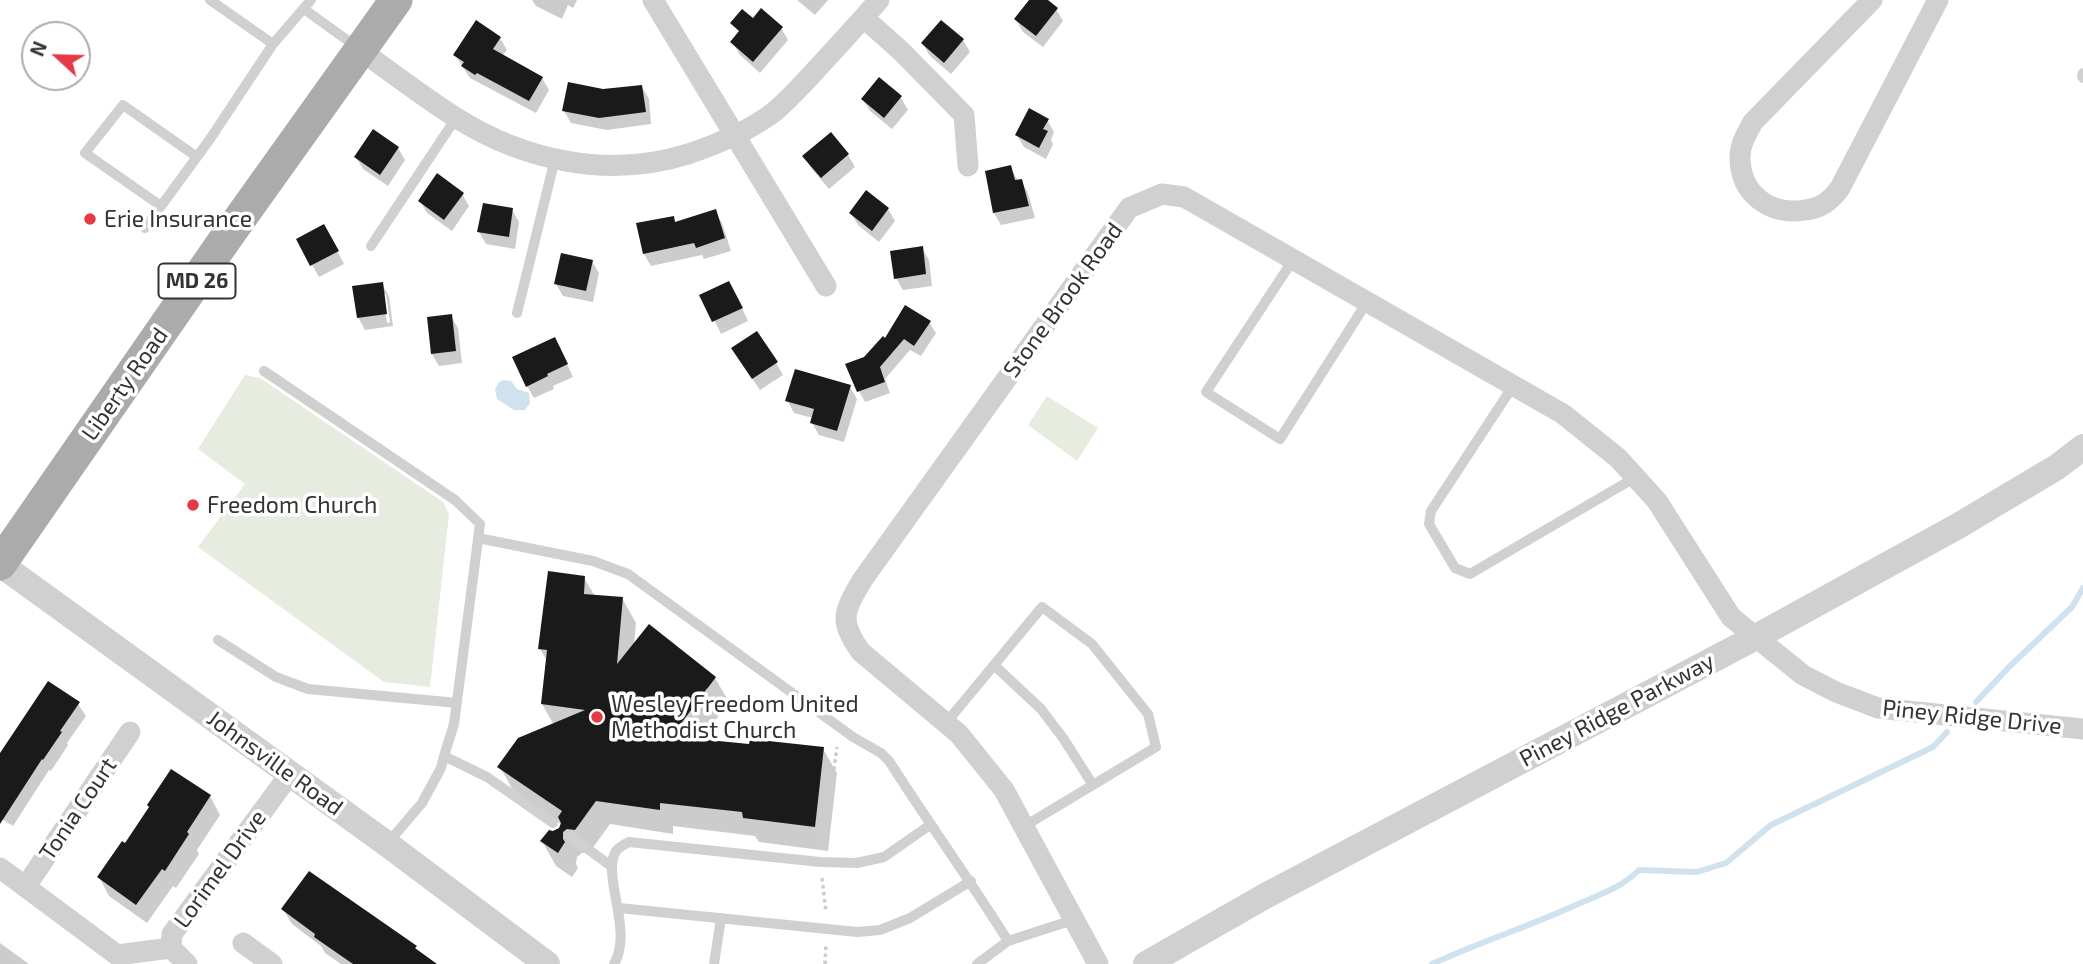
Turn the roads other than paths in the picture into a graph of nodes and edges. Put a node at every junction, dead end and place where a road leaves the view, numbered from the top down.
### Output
1 (210, 0) edge
2 (396, 0) edge
3 (653, 0) edge
4 (879, 0) edge
5 (1872, 0) edge
6 (1938, 0) edge
7 (307, 5) edge
8 (864, 18) junction
9 (273, 44) junction
10 (360, 50) junction
11 (456, 118) junction
12 (735, 135) junction
13 (197, 158) junction
14 (555, 159) junction
15 (968, 166) dead end
16 (161, 206) junction
17 (145, 228) dead end
18 (371, 246) dead end
19 (1293, 260) junction
20 (826, 286) dead end
21 (1367, 302) junction
22 (517, 313) dead end
23 (264, 371) dead end
24 (1513, 386) junction
25 (2083, 447) edge
26 (1636, 477) junction
27 (478, 538) junction
28 (0, 564) edge
29 (1756, 637) junction
30 (218, 640) dead end
31 (993, 665) junction
32 (457, 704) junction
33 (946, 723) junction
34 (2083, 729) edge
35 (130, 732) dead end
36 (444, 756) junction
37 (290, 774) junction
38 (1093, 785) junction
39 (553, 823) dead end
40 (930, 825) junction
41 (1023, 827) junction
42 (570, 836) dead end
43 (387, 844) junction
44 (611, 866) junction
45 (0, 868) edge
46 (971, 881) junction
47 (26, 886) junction
48 (619, 908) junction
49 (721, 918) junction
50 (1073, 920) junction
51 (1008, 942) junction
52 (243, 943) dead end
53 (171, 948) junction
54 (113, 959) edge
55 (187, 964) edge
56 (272, 964) edge
57 (547, 964) edge
58 (614, 964) edge
59 (714, 964) edge
60 (977, 964) edge
61 (1098, 964) edge
62 (1146, 964) edge

1 - 9 lane
2 - 10 main road, Liberty Road / MD 26
3 - 12 street
4 - 8 street
5 - 6 street
7 - 9 lane
7 - 10 lane
8 - 12 street
8 - 15 street
9 - 13 lane
10 - 11 street
10 - 28 main road, Liberty Road / MD 26
11 - 14 street
11 - 18 lane
12 - 14 street
12 - 20 street
13 - 16 lane
13 - 16 lane
14 - 22 lane
16 - 17 lane
19 - 21 street, Stone Brook Road
19 - 21 lane
19 - 33 street, Stone Brook Road
21 - 24 street, Stone Brook Road
23 - 27 lane
24 - 26 street, Stone Brook Road
24 - 26 lane
25 - 29 street, Piney Ridge Parkway
26 - 29 street, Stone Brook Road
27 - 32 lane
27 - 40 lane
28 - 37 street, Johnsville Road
29 - 34 street, Piney Ridge Drive
29 - 62 street, Piney Ridge Parkway
30 - 32 lane
31 - 33 lane
31 - 38 lane
31 - 38 lane
32 - 36 lane
33 - 41 street, Stone Brook Road
35 - 47 street, Tonia Court
36 - 39 lane
36 - 43 lane
37 - 43 street, Johnsville Road
37 - 53 street, Lorimel Drive
38 - 41 lane
40 - 44 lane
40 - 46 lane
41 - 50 street, Stone Brook Road
42 - 44 lane
43 - 57 street, Johnsville Road
44 - 48 lane
45 - 47 street, Tonia Court
46 - 49 lane
46 - 51 lane
47 - 54 street, Tonia Court
48 - 49 lane
48 - 58 lane
49 - 59 lane
50 - 51 lane
50 - 61 street, Stone Brook Road
51 - 60 lane
52 - 56 street
53 - 54 street, Tonia Court
53 - 55 street, Lorimel Drive

